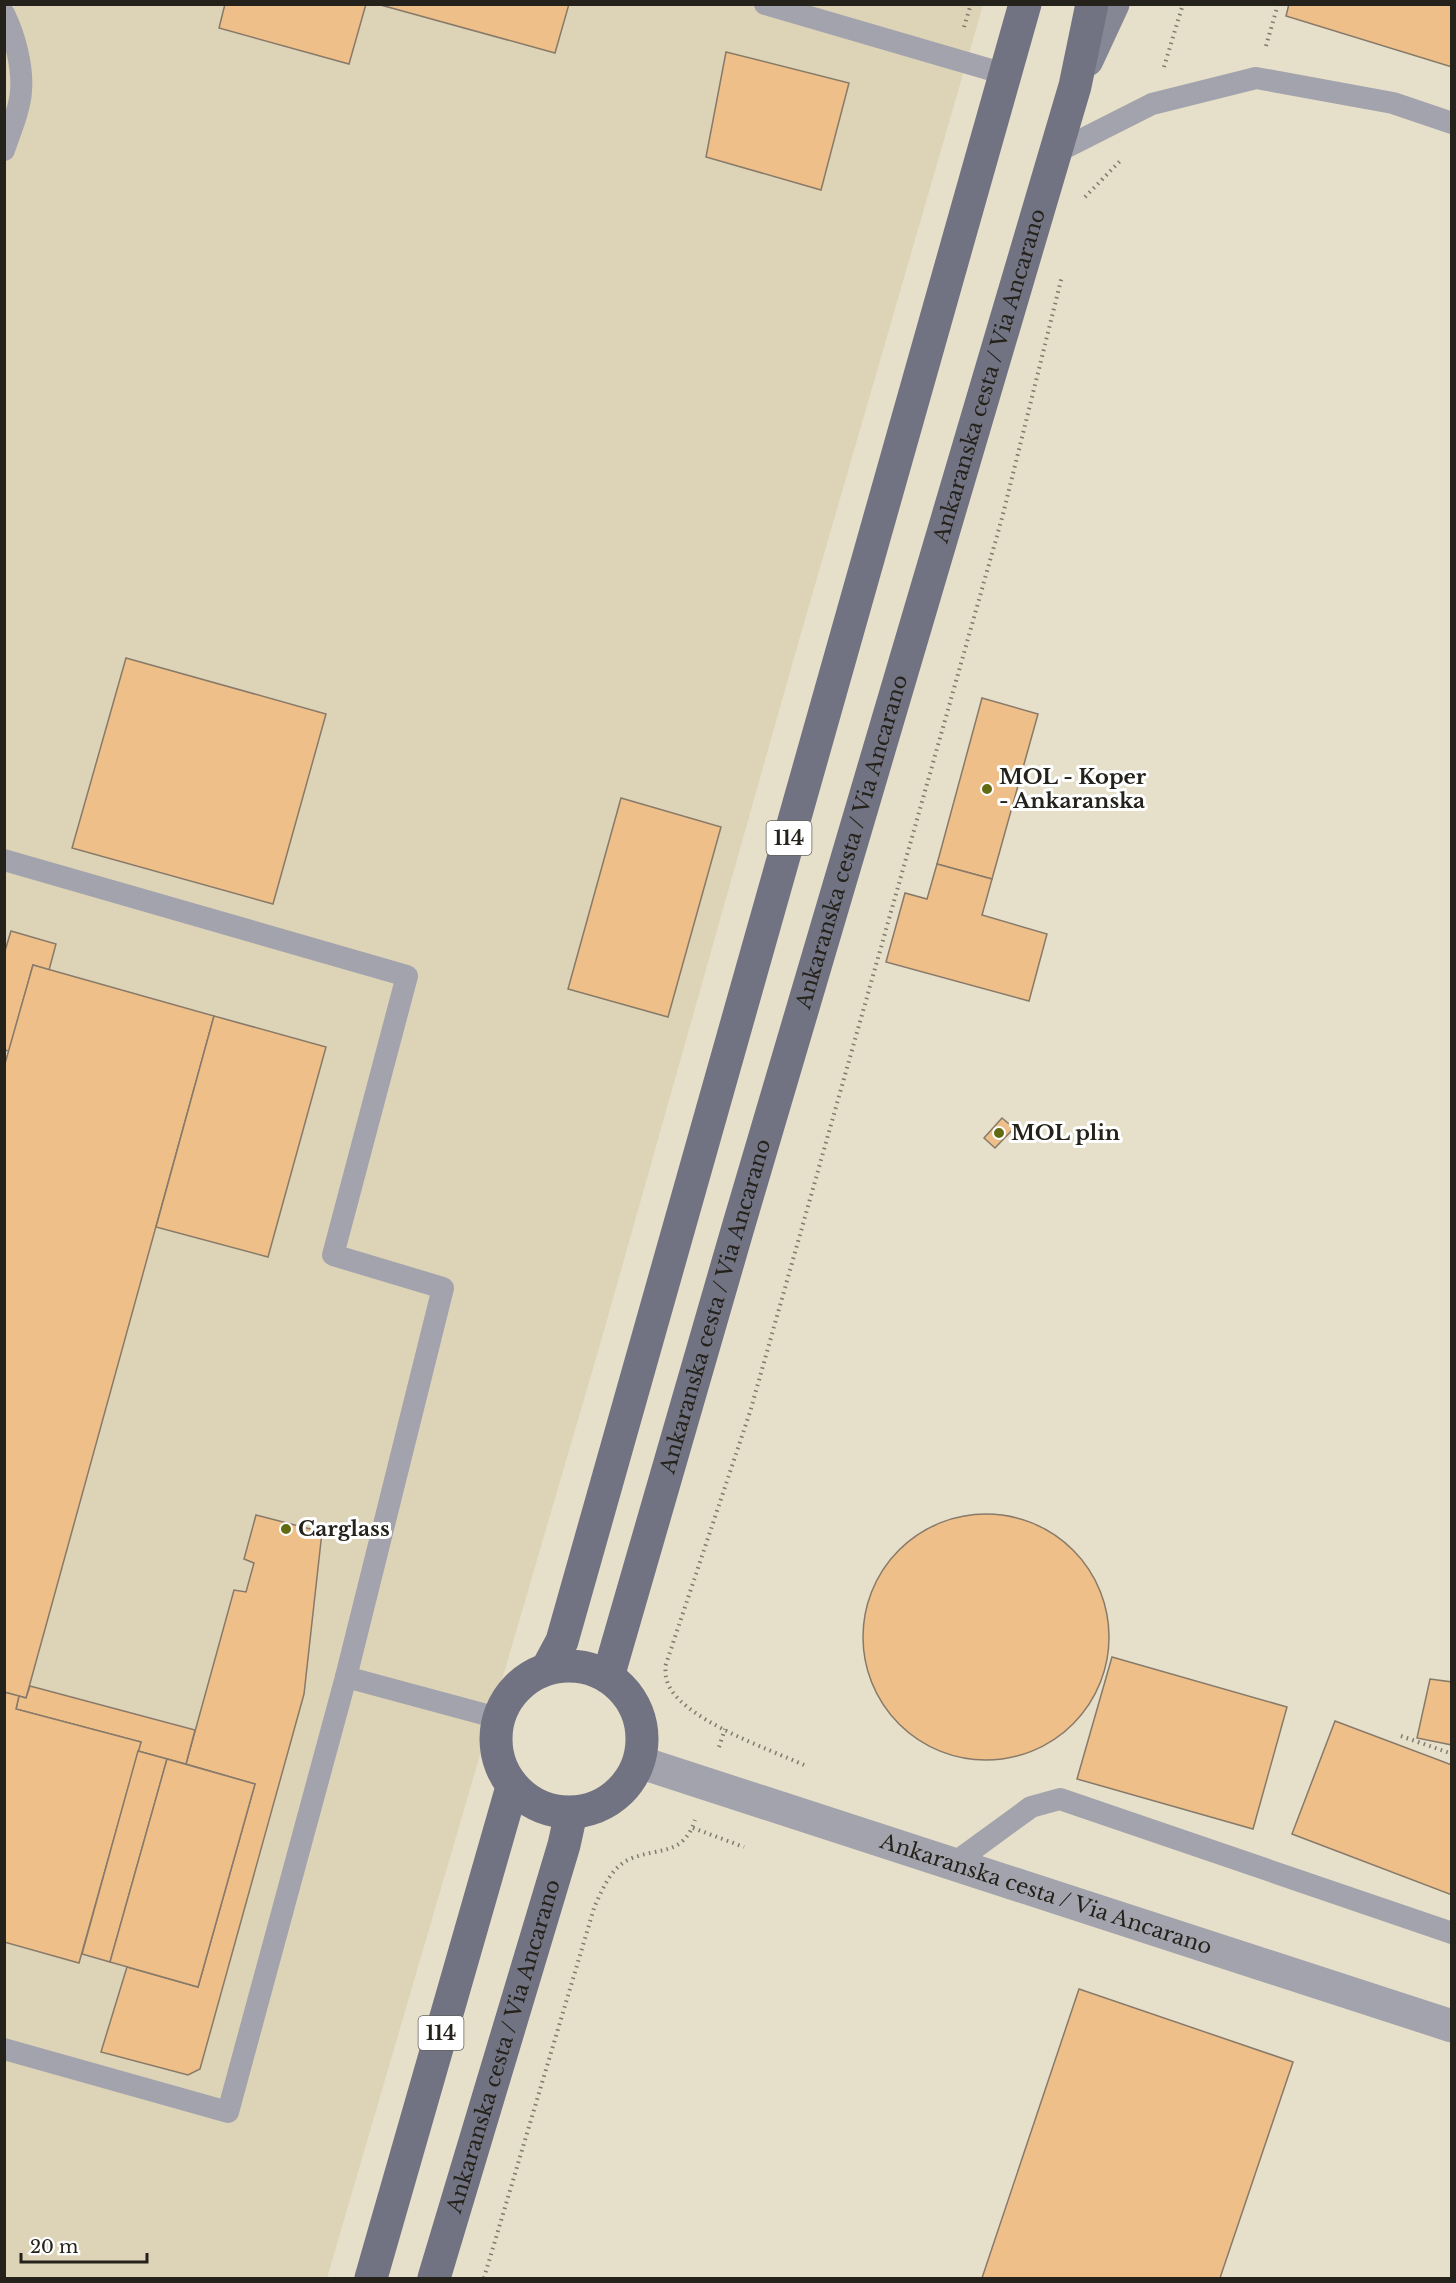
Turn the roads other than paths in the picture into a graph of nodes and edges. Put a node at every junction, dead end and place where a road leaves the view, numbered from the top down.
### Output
1 (765, 4) edge
2 (1025, 4) edge
3 (1092, 4) edge
4 (1113, 4) edge
5 (4, 14) edge
6 (1005, 74) junction
7 (1075, 86) junction
8 (1452, 123) edge
9 (4, 150) edge
10 (1053, 154) junction
11 (4, 860) edge
12 (547, 1669) junction
13 (346, 1677) junction
14 (608, 1677) junction
15 (498, 1718) junction
16 (639, 1762) junction
17 (512, 1786) junction
18 (571, 1813) junction
19 (953, 1864) junction
20 (1452, 1933) edge
21 (1452, 2026) edge
22 (4, 2049) edge
23 (371, 2278) edge
24 (434, 2278) edge

1 - 6 lane
2 - 6 main road, 114
3 - 7 main road, Ankaranska cesta / Via Ancarano
4 - 7 street
5 - 9 lane
6 - 12 main road, 114
7 - 10 main road, Ankaranska cesta / Via Ancarano
8 - 10 lane
10 - 14 main road, Ankaranska cesta / Via Ancarano
11 - 13 lane
12 - 14 main road
12 - 15 main road
13 - 15 lane
13 - 22 lane
14 - 16 main road
15 - 17 main road
16 - 18 main road
16 - 19 street, Ankaranska cesta / Via Ancarano
17 - 18 main road
17 - 23 main road, 114
18 - 24 main road, Ankaranska cesta / Via Ancarano
19 - 20 lane
19 - 21 street, Ankaranska cesta / Via Ancarano

